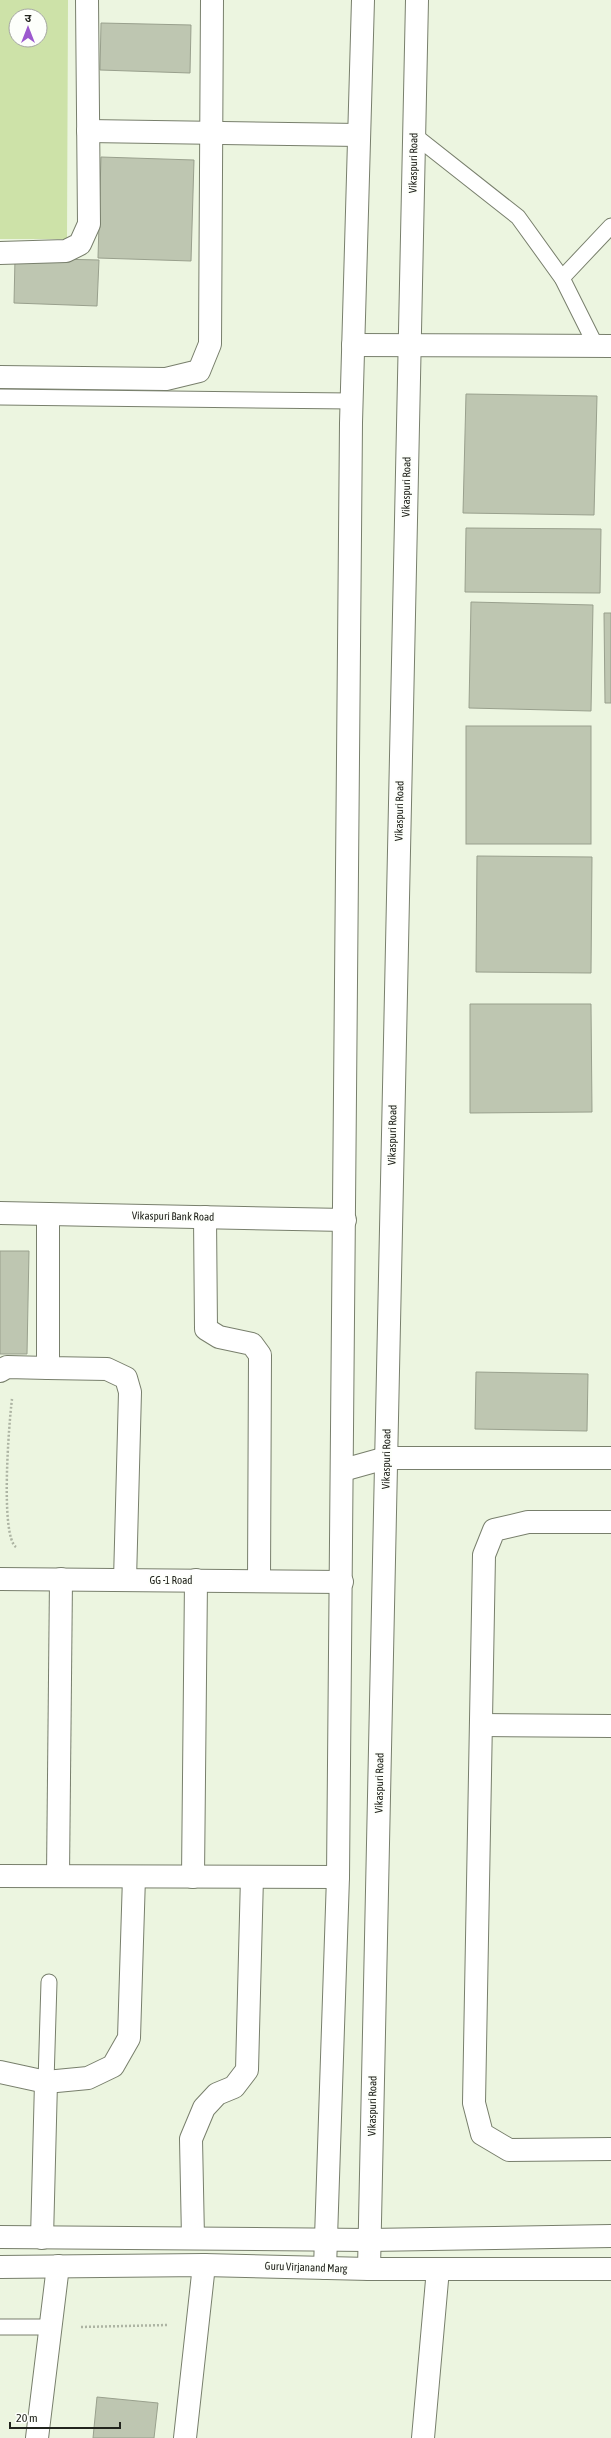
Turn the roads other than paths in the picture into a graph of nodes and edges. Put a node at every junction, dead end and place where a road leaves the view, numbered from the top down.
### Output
1 (87, 0) edge
2 (212, 0) edge
3 (363, 0) edge
4 (417, 0) edge
5 (88, 131) junction
6 (212, 133) junction
7 (359, 135) junction
8 (414, 135) junction
9 (611, 226) edge
10 (0, 253) edge
11 (562, 278) junction
12 (353, 345) junction
13 (409, 346) junction
14 (603, 346) edge
15 (0, 377) edge
16 (0, 397) edge
17 (351, 401) junction
18 (0, 1213) edge
19 (48, 1214) junction
20 (205, 1217) junction
21 (345, 1220) junction
22 (48, 1368) junction
23 (0, 1371) edge
24 (386, 1458) junction
25 (611, 1458) edge
26 (343, 1470) junction
27 (611, 1522) edge
28 (0, 1579) edge
29 (62, 1579) junction
30 (125, 1580) junction
31 (196, 1580) junction
32 (259, 1581) junction
33 (342, 1582) junction
34 (481, 1725) junction
35 (611, 1726) edge
36 (0, 1876) edge
37 (58, 1876) junction
38 (134, 1876) junction
39 (194, 1876) junction
40 (252, 1877) junction
41 (338, 1877) junction
42 (49, 1982) dead end
43 (0, 2072) edge
44 (46, 2082) junction
45 (611, 2149) edge
46 (611, 2236) edge
47 (0, 2237) edge
48 (42, 2238) junction
49 (194, 2238) junction
50 (326, 2240) junction
51 (369, 2240) junction
52 (204, 2265) junction
53 (58, 2266) junction
54 (0, 2267) edge
55 (326, 2268) junction
56 (369, 2269) junction
57 (438, 2269) junction
58 (611, 2269) edge
59 (0, 2327) edge
60 (50, 2327) junction
61 (37, 2438) edge
62 (185, 2438) edge
63 (423, 2438) edge

1 - 5 street
2 - 6 street
3 - 7 street
4 - 8 street, Vikaspuri Road
5 - 6 street
5 - 10 street
6 - 7 street
6 - 15 street
7 - 12 street
8 - 11 lane
8 - 13 street, Vikaspuri Road
9 - 11 lane
11 - 14 lane
12 - 13 street
12 - 17 street
13 - 14 street
13 - 24 street, Vikaspuri Road
16 - 17 lane
17 - 21 street
18 - 19 street, Vikaspuri Bank Road
19 - 20 street, Vikaspuri Bank Road
19 - 22 street
20 - 21 street, Vikaspuri Bank Road
20 - 32 street
21 - 26 street
22 - 23 street
22 - 30 street
24 - 25 street
24 - 26 street
24 - 51 street, Vikaspuri Road
26 - 33 street
27 - 34 street
28 - 29 street, GG -1 Road
29 - 30 street, GG -1 Road
29 - 37 street
30 - 31 street, GG -1 Road
31 - 32 street, GG -1 Road
31 - 39 street
32 - 33 street, GG -1 Road
33 - 41 street
34 - 35 street
34 - 45 street
36 - 37 street
37 - 38 street
38 - 39 street
38 - 44 street
39 - 40 street
40 - 41 street
40 - 49 street
41 - 50 street
42 - 44 lane
43 - 44 street
44 - 48 street
46 - 51 street
47 - 48 street
48 - 49 street
49 - 50 street
50 - 51 street
50 - 55 street
51 - 56 street, Vikaspuri Road
52 - 53 street, Guru Virjanand Marg
52 - 55 street, Guru Virjanand Marg
52 - 62 street
53 - 54 street, Guru Virjanand Marg
53 - 60 street
55 - 56 street, Guru Virjanand Marg
56 - 57 street, Guru Virjanand Marg
57 - 58 street, Guru Virjanand Marg
57 - 63 street
59 - 60 lane
60 - 61 street

